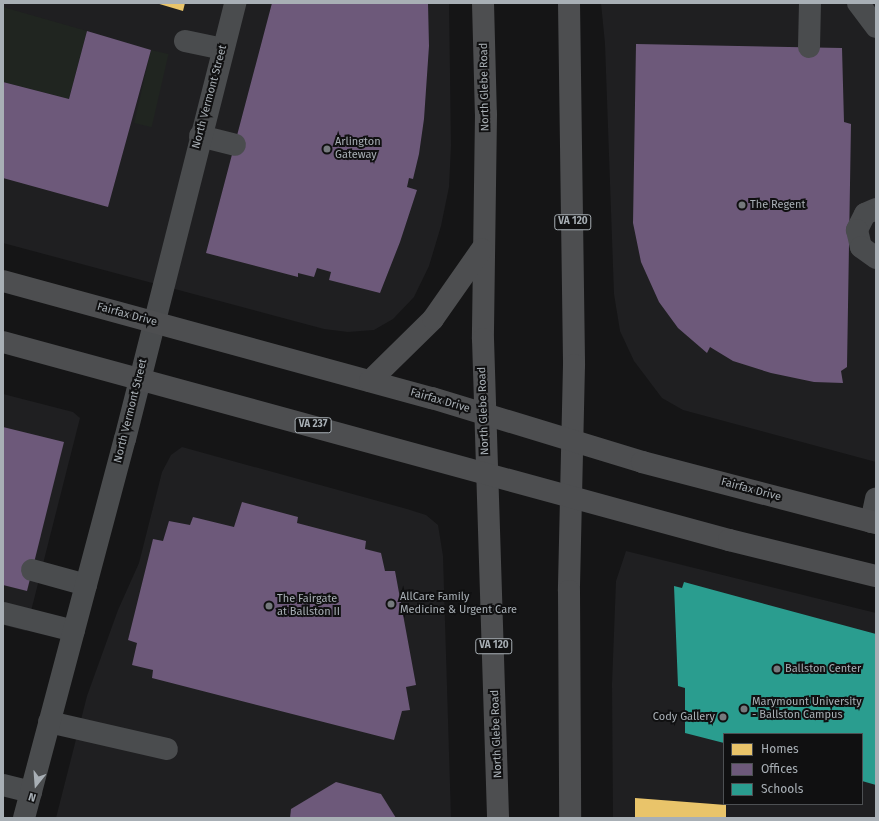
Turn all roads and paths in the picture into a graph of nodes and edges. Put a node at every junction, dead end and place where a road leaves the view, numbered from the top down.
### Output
1 (235, 3) edge
2 (483, 3) edge
3 (568, 3) edge
4 (810, 3) edge
5 (858, 3) edge
6 (876, 27) edge
7 (185, 41) dead end
8 (809, 47) dead end
9 (223, 49) junction
10 (200, 136) junction
11 (235, 145) dead end
12 (876, 209) edge
13 (482, 249) junction
14 (876, 258) edge
15 (3, 281) edge
16 (153, 322) junction
17 (3, 342) edge
18 (140, 378) junction
19 (370, 381) junction
20 (485, 414) junction
21 (572, 440) junction
22 (486, 473) junction
23 (571, 496) junction
24 (876, 499) edge
25 (873, 522) edge
26 (32, 570) dead end
27 (876, 576) edge
28 (86, 585) junction
29 (3, 613) edge
30 (74, 632) junction
31 (50, 722) junction
32 (167, 749) dead end
33 (3, 785) edge
34 (31, 792) junction
35 (24, 818) edge
36 (498, 818) edge
37 (570, 818) edge

1 - 9 street, North Vermont Street
2 - 13 main road, North Glebe Road / VA 120
3 - 21 main road, VA 120
4 - 8 street
5 - 6 street
7 - 9 street
9 - 10 street, North Vermont Street
10 - 11 street
10 - 16 street, North Vermont Street
12 - 14 street
13 - 19 main road
13 - 20 main road, North Glebe Road / VA 120
15 - 16 main road, Fairfax Drive
16 - 18 street, North Vermont Street
16 - 19 main road, Fairfax Drive
17 - 18 main road, VA 237
18 - 22 main road, VA 237
18 - 28 street, North Vermont Street
19 - 20 main road, Fairfax Drive
20 - 21 main road, Fairfax Drive
20 - 22 main road, North Glebe Road / VA 120
21 - 23 main road, VA 120
21 - 25 main road, Fairfax Drive
22 - 23 main road
22 - 36 main road, North Glebe Road / VA 120
23 - 27 main road
23 - 37 main road, VA 120
24 - 25 street
26 - 28 street
28 - 30 street, North Vermont Street
29 - 30 street
30 - 31 street, North Vermont Street
31 - 32 street
31 - 34 street, North Vermont Street
33 - 34 street
34 - 35 street, North Vermont Street

